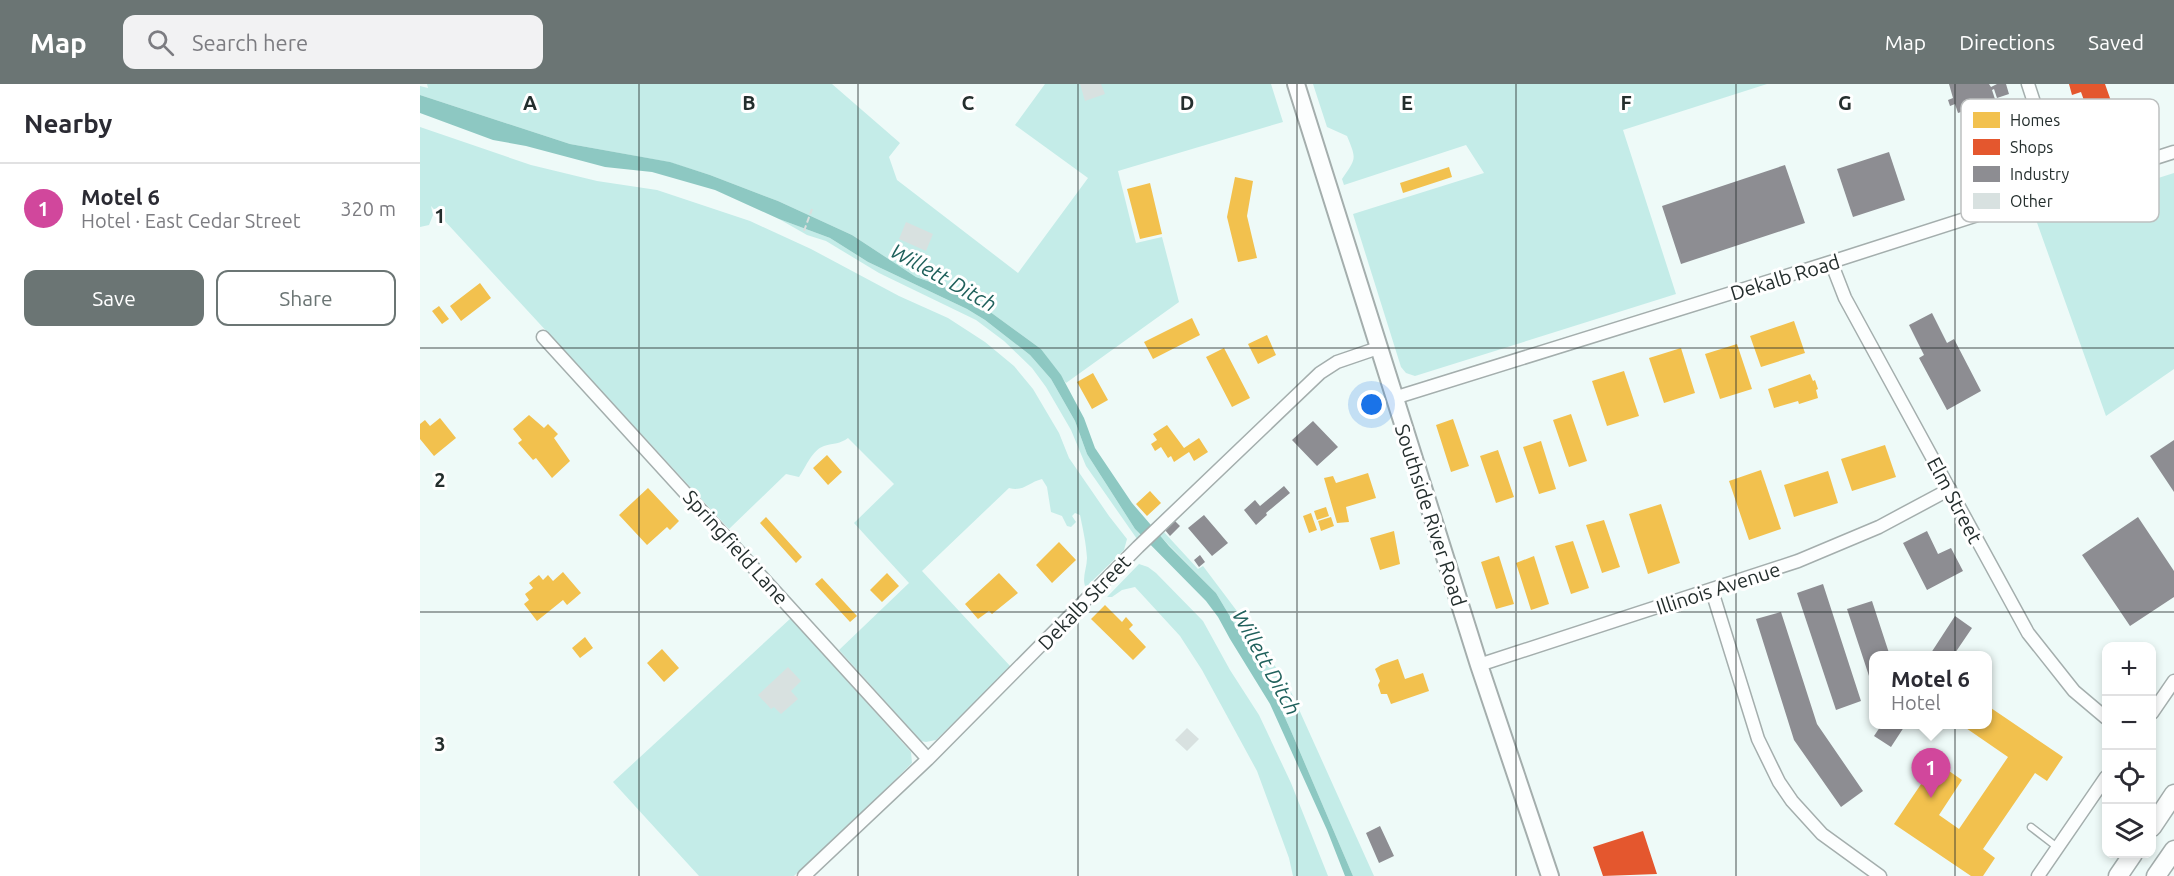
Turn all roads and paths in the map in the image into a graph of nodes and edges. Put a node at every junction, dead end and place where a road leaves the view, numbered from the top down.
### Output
1 (1296, 84) edge
2 (2028, 84) edge
3 (2033, 99) edge
4 (2174, 153) edge
5 (2159, 158) edge
6 (812, 210) dead end
7 (1961, 220) edge
8 (804, 231) dead end
9 (1831, 262) junction
10 (543, 337) dead end
11 (1378, 348) junction
12 (1394, 398) junction
13 (1950, 489) junction
14 (1712, 591) junction
15 (1479, 665) junction
16 (2174, 681) edge
17 (2156, 706) edge
18 (2102, 715) edge
19 (928, 759) junction
20 (2102, 783) edge
21 (2174, 794) edge
22 (2156, 820) edge
23 (2031, 827) dead end
24 (2057, 847) junction
25 (2174, 850) edge
26 (2130, 858) edge
27 (2161, 872) edge
28 (804, 876) edge
29 (1550, 876) edge
30 (1880, 876) edge
31 (2038, 876) edge
32 (2118, 876) edge

1 - 11 main road, Southside River Road
2 - 3 street
4 - 5 street, Dekalb Road
6 - 8 path
7 - 9 street, Dekalb Road
9 - 12 street, Dekalb Road
9 - 13 street, Elm Street
10 - 19 street, Springfield Lane
11 - 12 main road, Southside River Road
11 - 19 street, Dekalb Street
12 - 15 main road, Southside River Road
13 - 14 street, Illinois Avenue
13 - 18 street, Elm Street
14 - 15 street, Illinois Avenue
14 - 30 street
15 - 29 main road, Southside River Road
16 - 17 street
19 - 28 street, Dekalb Street
20 - 24 street
21 - 22 main road
23 - 24 lane
24 - 31 street
25 - 27 main road
26 - 32 main road

